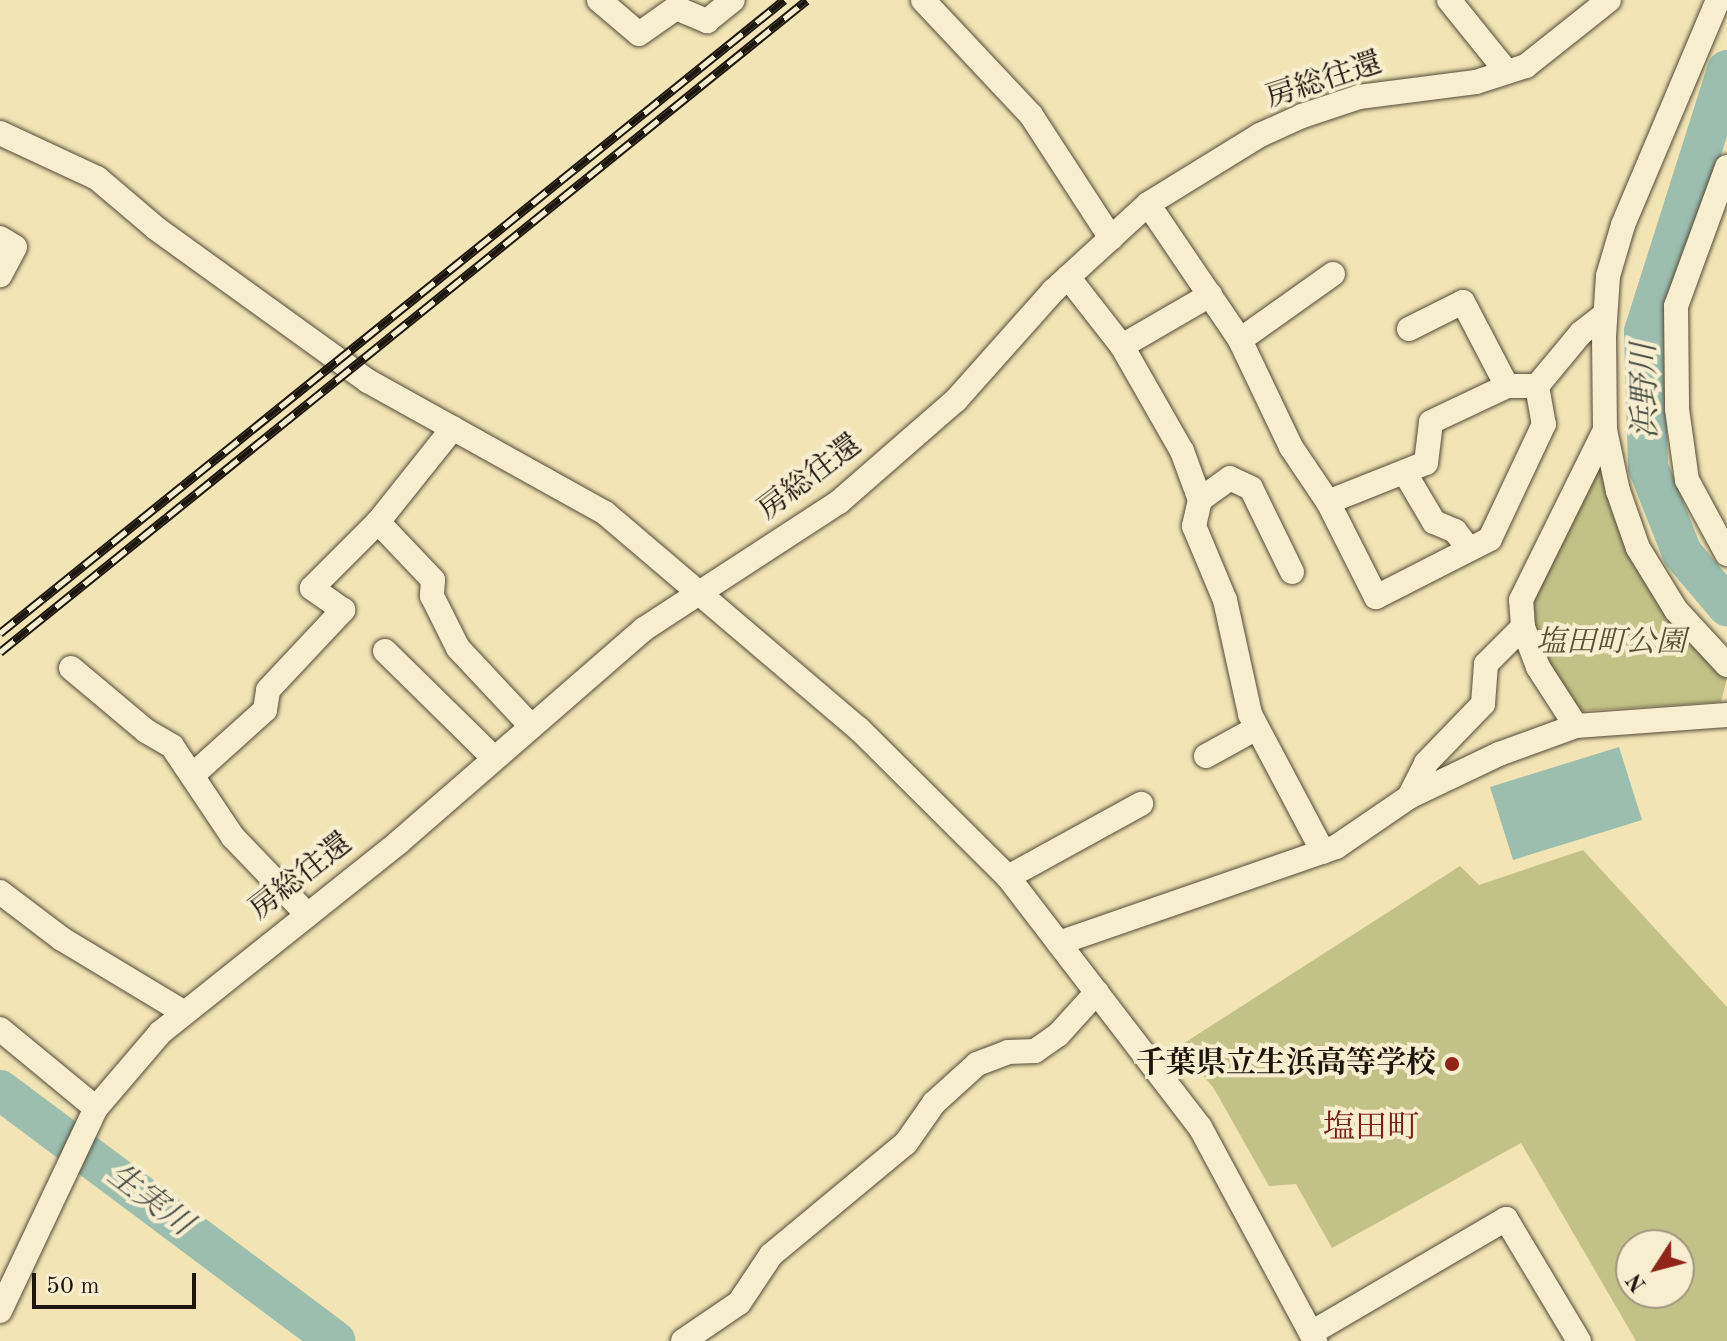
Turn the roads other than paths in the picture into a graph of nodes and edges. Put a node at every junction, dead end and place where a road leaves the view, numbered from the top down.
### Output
1 (599, 0) edge
2 (733, 0) edge
3 (923, 0) edge
4 (1449, 0) edge
5 (1609, 0) edge
6 (1716, 2) edge
7 (1507, 72) junction
8 (0, 133) edge
9 (1727, 167) edge
10 (1148, 204) junction
11 (0, 238) edge
12 (1111, 238) junction
13 (1333, 274) dead end
14 (0, 275) edge
15 (1068, 277) junction
16 (1210, 295) junction
17 (1604, 315) junction
18 (1409, 329) dead end
19 (1240, 340) junction
20 (1122, 346) junction
21 (1507, 386) junction
22 (1537, 386) junction
23 (453, 428) junction
24 (1605, 430) junction
25 (1405, 473) junction
26 (1200, 500) junction
27 (1328, 502) junction
28 (378, 522) junction
29 (1469, 549) junction
30 (1727, 554) edge
31 (1292, 572) dead end
32 (698, 590) junction
33 (1523, 627) junction
34 (385, 651) dead end
35 (1727, 665) edge
36 (71, 668) dead end
37 (1727, 715) edge
38 (531, 726) junction
39 (1576, 726) junction
40 (1257, 728) junction
41 (1206, 756) dead end
42 (493, 757) junction
43 (195, 773) junction
44 (1409, 797) junction
45 (1141, 804) dead end
46 (1323, 852) junction
47 (1008, 877) junction
48 (0, 892) edge
49 (306, 913) junction
50 (1059, 943) junction
51 (1097, 992) junction
52 (183, 1012) junction
53 (0, 1029) edge
54 (96, 1108) junction
55 (9, 1262) edge
56 (0, 1311) edge
57 (1313, 1337) edge
58 (683, 1341) edge
59 (1579, 1341) edge

1 - 2 street
3 - 12 street
4 - 7 street
5 - 7 street, 房総往還
6 - 17 street
7 - 10 street, 房総往還
8 - 23 street
9 - 30 street
10 - 12 street, 房総往還
10 - 16 street
11 - 14 street
12 - 15 street, 房総往還
13 - 19 street
15 - 20 street
15 - 32 street, 房総往還
16 - 19 street
16 - 20 street
17 - 22 street
17 - 24 street
18 - 21 street
19 - 27 street
20 - 26 street
21 - 22 street
21 - 25 street
22 - 29 street
23 - 28 street
23 - 32 street
24 - 33 street
24 - 35 street
25 - 27 street
25 - 29 street
26 - 31 street
26 - 40 street
27 - 29 street
28 - 38 street
28 - 43 street
32 - 38 street, 房総往還
32 - 47 street
33 - 39 street
33 - 44 street
34 - 42 street
36 - 43 street
37 - 39 street
38 - 42 street, 房総往還
39 - 44 street
40 - 41 street
40 - 46 street
42 - 49 street, 房総往還
43 - 49 street
44 - 46 street
45 - 47 street
46 - 50 street
47 - 50 street
48 - 52 street
49 - 52 street, 房総往還
50 - 51 street
51 - 57 street
51 - 58 street
52 - 54 street, 房総往還
53 - 54 street
54 - 55 street, 房総往還
55 - 56 street
57 - 59 street

